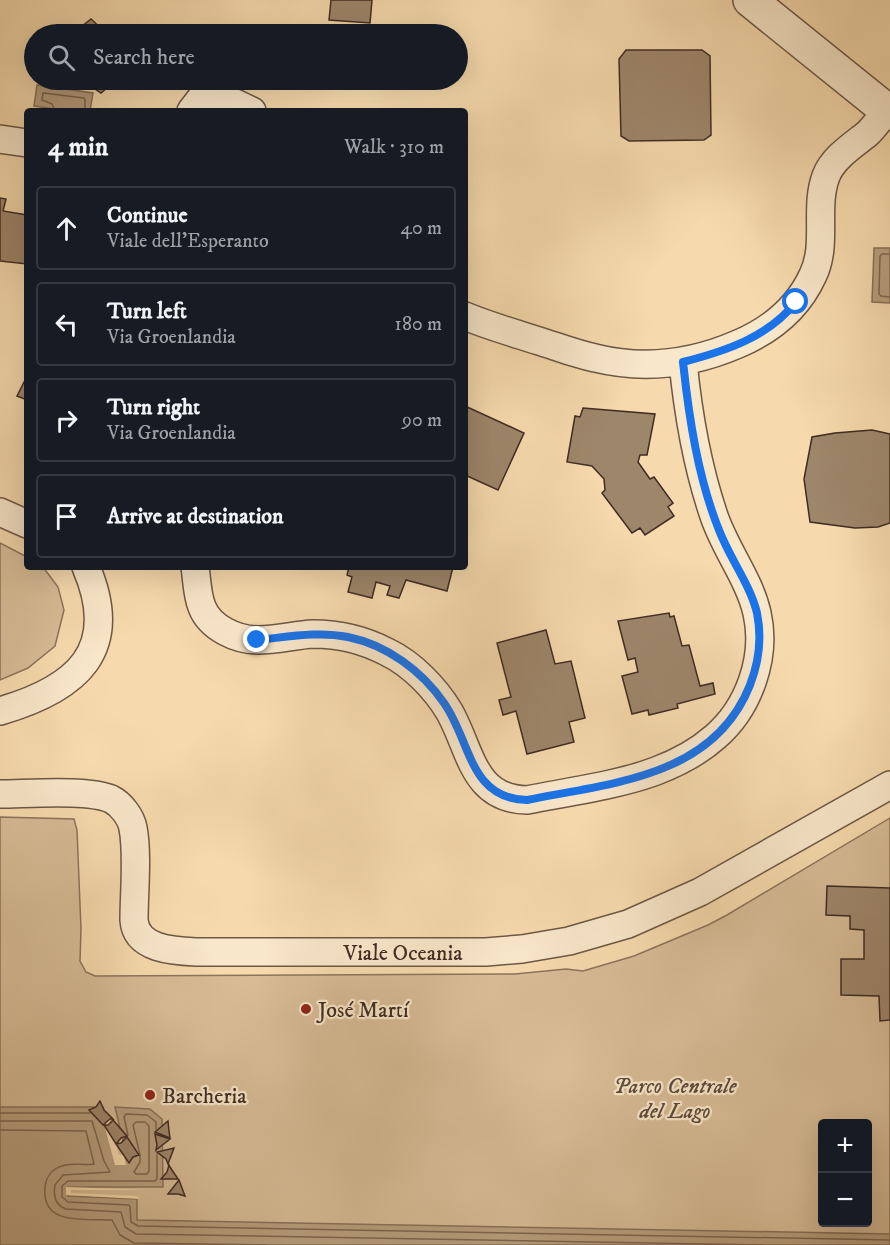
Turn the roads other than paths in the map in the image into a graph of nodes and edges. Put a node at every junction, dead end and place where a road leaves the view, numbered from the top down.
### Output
1 (750, 0) edge
2 (193, 108) edge
3 (245, 108) edge
4 (880, 110) edge
5 (0, 139) edge
6 (24, 143) edge
7 (468, 317) edge
8 (683, 362) junction
9 (0, 512) edge
10 (24, 523) edge
11 (87, 570) edge
12 (196, 570) edge
13 (0, 711) edge
14 (890, 785) edge
15 (0, 794) edge

1 - 4 street
2 - 3 street
4 - 8 street
5 - 6 street
7 - 8 street
8 - 12 street
9 - 10 street
11 - 13 street
14 - 15 street, Viale Oceania

